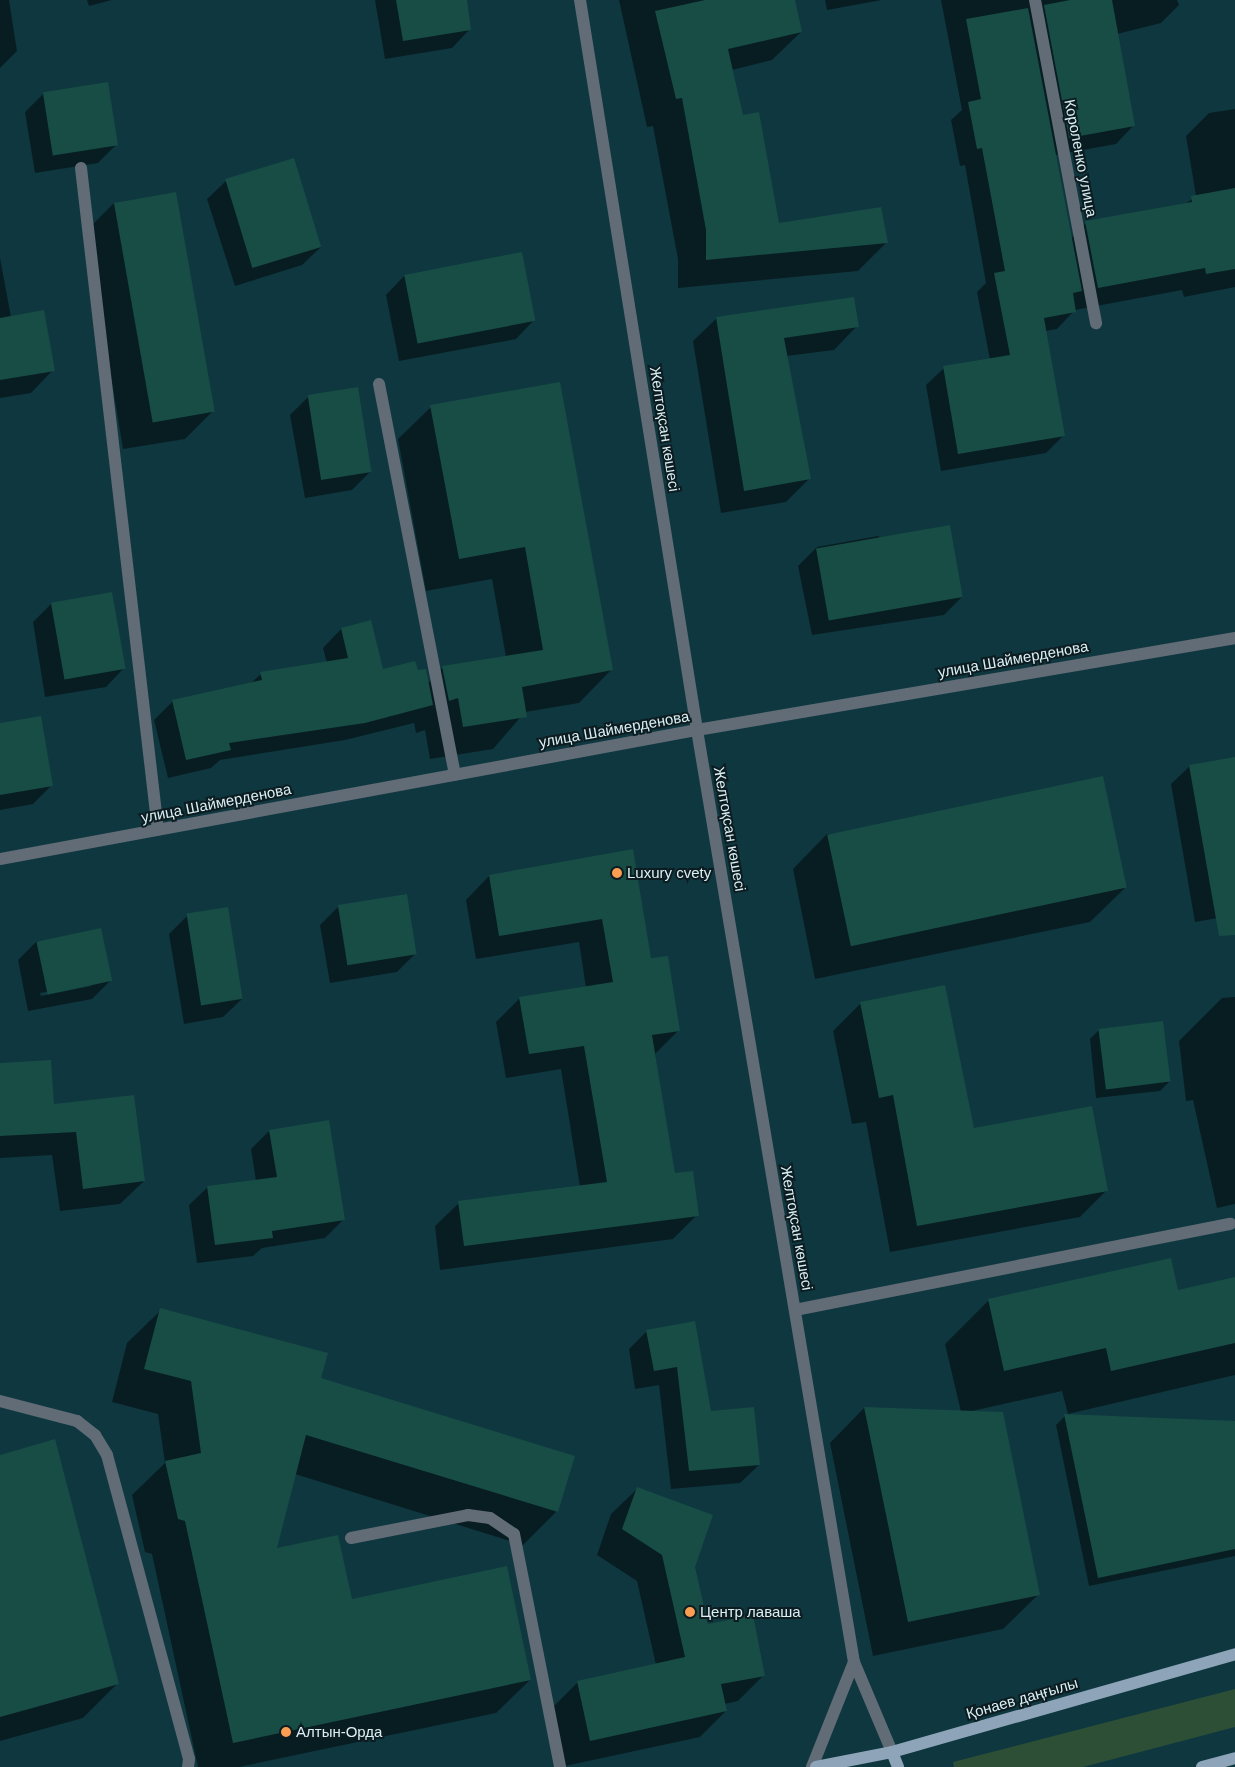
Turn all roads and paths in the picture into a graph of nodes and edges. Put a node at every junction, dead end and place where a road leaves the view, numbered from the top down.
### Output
1 (580, 0) edge
2 (1035, 0) edge
3 (81, 168) dead end
4 (1096, 323) dead end
5 (379, 384) dead end
6 (1235, 638) edge
7 (697, 730) junction
8 (455, 775) junction
9 (158, 830) junction
10 (0, 859) edge
11 (1231, 1224) dead end
12 (795, 1310) junction
13 (0, 1401) edge
14 (350, 1538) dead end
15 (1235, 1654) edge
16 (854, 1662) junction
17 (892, 1752) junction
18 (1235, 1758) edge
19 (188, 1767) edge
20 (560, 1767) edge
21 (812, 1767) edge
22 (816, 1767) edge
23 (898, 1767) edge
24 (1202, 1767) edge

1 - 7 street, Желтоқсан көшесі
2 - 4 street, Короленко улица
3 - 9 street
5 - 8 street
6 - 7 street, улица Шаймерденова
7 - 8 street, улица Шаймерденова
7 - 12 street, Желтоқсан көшесі
8 - 9 street, улица Шаймерденова
9 - 10 street, улица Шаймерденова
11 - 12 street
12 - 16 street, Желтоқсан көшесі
13 - 19 street
14 - 20 street
15 - 17 main road, Қонаев даңғылы
16 - 17 street, Желтоқсан көшесі
16 - 21 street
17 - 22 main road, Қонаев даңғылы
17 - 23 main road
18 - 24 main road

